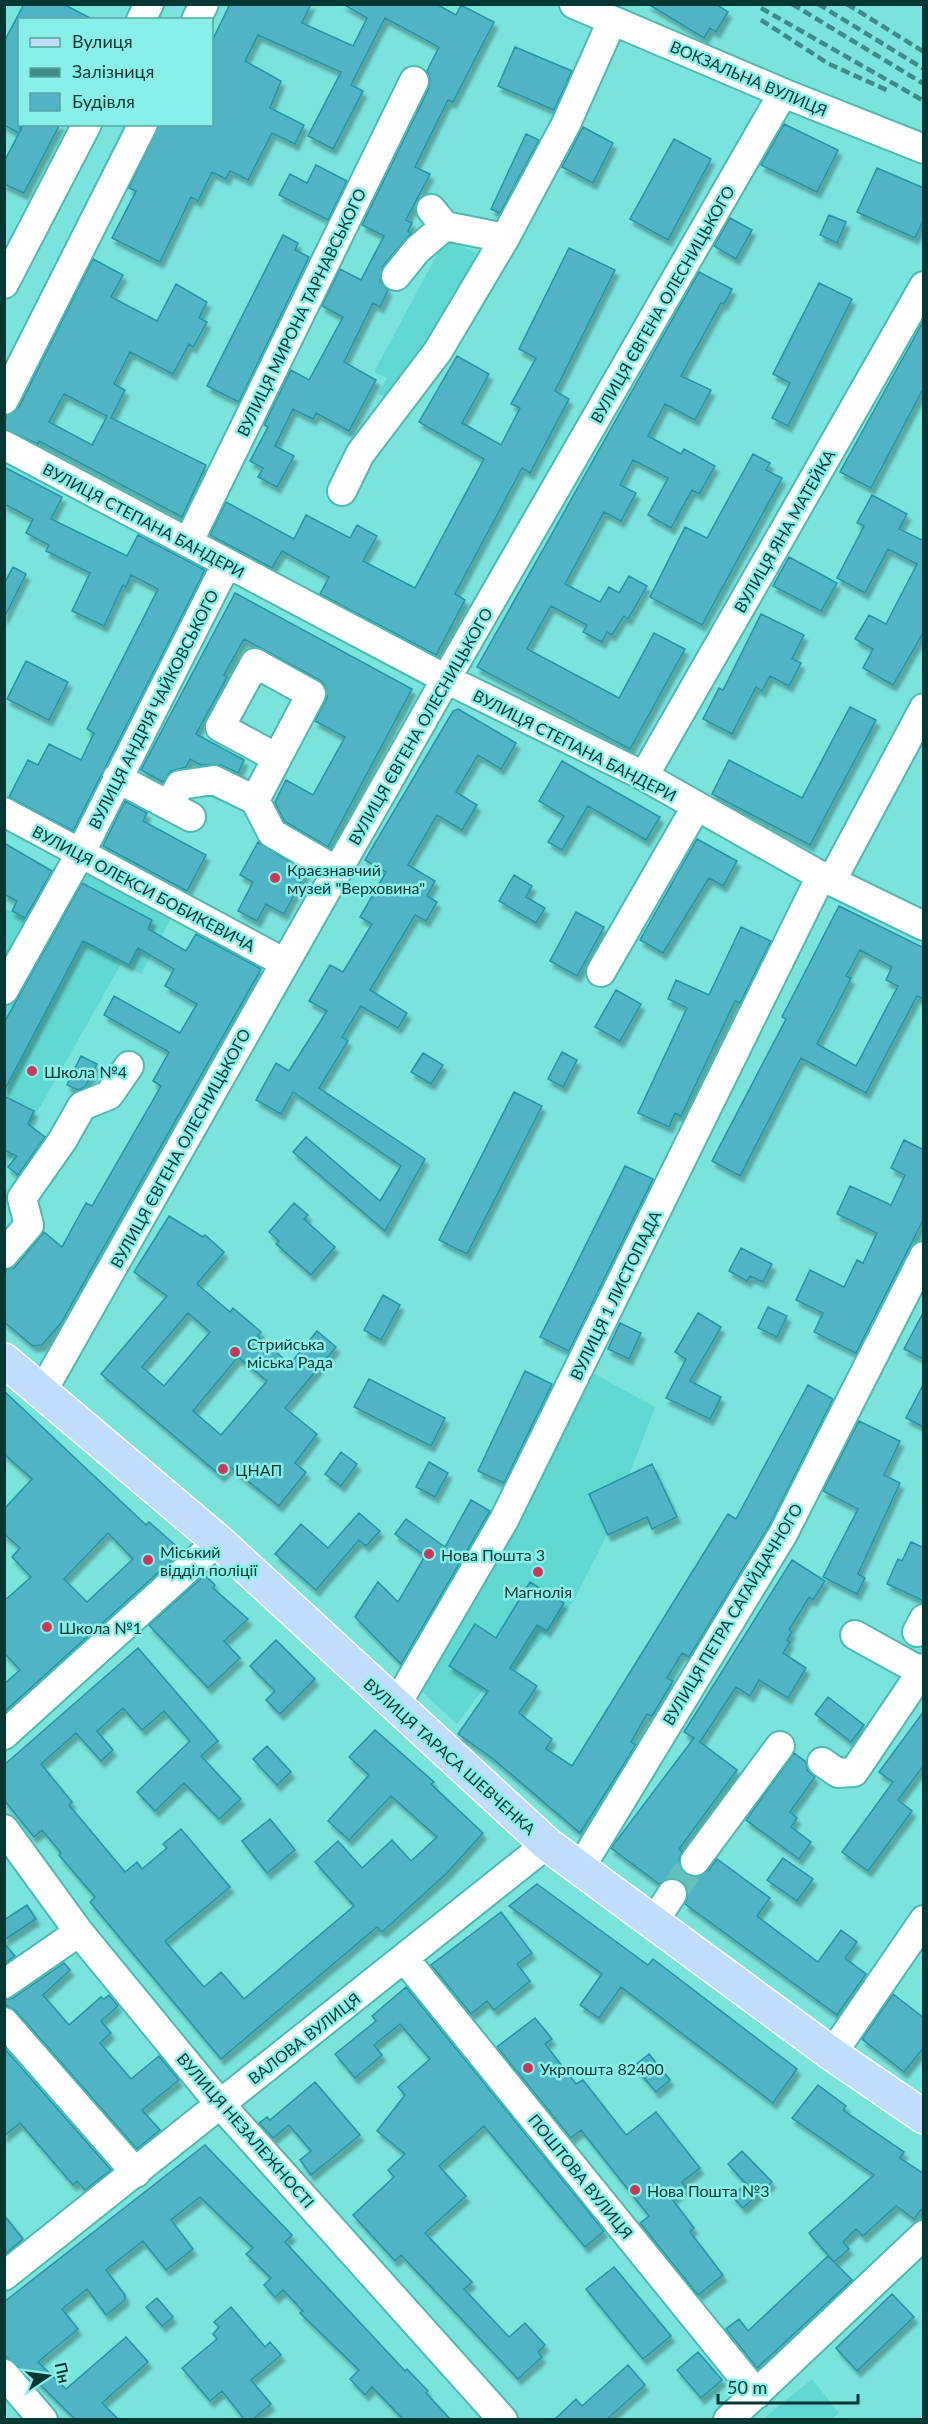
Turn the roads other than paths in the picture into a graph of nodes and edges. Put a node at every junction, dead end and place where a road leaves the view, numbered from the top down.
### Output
1 (149, 4) edge
2 (204, 4) edge
3 (574, 4) edge
4 (142, 18) edge
5 (197, 18) edge
6 (612, 21) junction
7 (414, 81) dead end
8 (783, 93) junction
9 (86, 126) edge
10 (142, 126) edge
11 (924, 149) edge
12 (505, 238) junction
13 (396, 276) dead end
14 (4, 284) edge
15 (924, 286) edge
16 (4, 400) edge
17 (4, 445) edge
18 (342, 491) dead end
19 (188, 543) junction
20 (226, 565) junction
21 (446, 679) junction
22 (924, 708) edge
23 (277, 758) dead end
24 (644, 776) junction
25 (117, 778) junction
26 (255, 800) junction
27 (696, 807) junction
28 (4, 812) edge
29 (80, 854) junction
30 (337, 871) junction
31 (826, 878) junction
32 (924, 926) edge
33 (285, 963) junction
34 (601, 972) dead end
35 (4, 990) edge
36 (129, 1066) dead end
37 (4, 1254) edge
38 (924, 1256) edge
39 (4, 1360) edge
40 (42, 1392) junction
41 (218, 1541) junction
42 (855, 1635) dead end
43 (922, 1670) edge
44 (395, 1707) junction
45 (4, 1735) edge
46 (780, 1746) dead end
47 (822, 1762) dead end
48 (4, 1829) edge
49 (547, 1844) junction
50 (695, 1861) tunnel mouth
51 (579, 1870) junction
52 (672, 1894) tunnel mouth
53 (924, 1920) edge
54 (653, 1923) junction
55 (79, 1932) junction
56 (404, 1958) junction
57 (4, 1984) edge
58 (4, 2022) edge
59 (832, 2054) junction
60 (220, 2104) junction
61 (924, 2117) edge
62 (136, 2173) junction
63 (924, 2235) edge
64 (4, 2276) edge
65 (4, 2374) edge
66 (757, 2394) junction
67 (39, 2418) edge
68 (503, 2420) edge
69 (728, 2420) edge

1 - 4 street
2 - 5 street
3 - 6 street, ВОКЗАЛЬНА ВУЛИЦЯ
6 - 8 street, ВОКЗАЛЬНА ВУЛИЦЯ
6 - 12 street
7 - 19 street, ВУЛИЦЯ МИРОНА ТАРНАВСЬКОГО
8 - 11 street, ВОКЗАЛЬНА ВУЛИЦЯ
8 - 21 street, ВУЛИЦЯ ЄВГЕНА ОЛЕСНИЦЬКОГО
9 - 14 street
10 - 16 street
12 - 13 street
12 - 18 street
15 - 24 street, ВУЛИЦЯ ЯНА МАТЕЙКА
17 - 19 street, ВУЛИЦЯ СТЕПАНА БАНДЕРИ
19 - 20 street, ВУЛИЦЯ СТЕПАНА БАНДЕРИ
20 - 21 street, ВУЛИЦЯ СТЕПАНА БАНДЕРИ
20 - 25 street, ВУЛИЦЯ АНДРІЯ ЧАЙКОВСЬКОГО
21 - 24 street, ВУЛИЦЯ СТЕПАНА БАНДЕРИ
21 - 30 street, ВУЛИЦЯ ЄВГЕНА ОЛЕСНИЦЬКОГО
22 - 31 street, ВУЛИЦЯ 1 ЛИСТОПАДА
23 - 26 street
24 - 27 street, ВУЛИЦЯ СТЕПАНА БАНДЕРИ
25 - 26 street
25 - 29 street, ВУЛИЦЯ АНДРІЯ ЧАЙКОВСЬКОГО
26 - 30 street
27 - 31 street, ВУЛИЦЯ СТЕПАНА БАНДЕРИ
27 - 34 street
28 - 29 street, ВУЛИЦЯ ОЛЕКСИ БОБИКЕВИЧА
29 - 33 street, ВУЛИЦЯ ОЛЕКСИ БОБИКЕВИЧА
29 - 35 street, ВУЛИЦЯ АНДРІЯ ЧАЙКОВСЬКОГО
30 - 33 street, ВУЛИЦЯ ЄВГЕНА ОЛЕСНИЦЬКОГО
31 - 32 street, ВУЛИЦЯ СТЕПАНА БАНДЕРИ
31 - 44 street, ВУЛИЦЯ 1 ЛИСТОПАДА
33 - 40 street, ВУЛИЦЯ ЄВГЕНА ОЛЕСНИЦЬКОГО
36 - 37 street
38 - 51 street, ВУЛИЦЯ ПЕТРА САГАЙДАЧНОГО
39 - 40 main road, ВУЛИЦЯ ТАРАСА ШЕВЧЕНКА
40 - 41 main road, ВУЛИЦЯ ТАРАСА ШЕВЧЕНКА
41 - 44 main road, ВУЛИЦЯ ТАРАСА ШЕВЧЕНКА
41 - 45 street
42 - 43 street
43 - 47 street
44 - 49 main road, ВУЛИЦЯ ТАРАСА ШЕВЧЕНКА
46 - 50 street
48 - 55 street, ВУЛИЦЯ НЕЗАЛЕЖНОСТІ
49 - 51 main road, ВУЛИЦЯ ТАРАСА ШЕВЧЕНКА
49 - 56 street, ВАЛОВА ВУЛИЦЯ
51 - 54 main road, ВУЛИЦЯ ТАРАСА ШЕВЧЕНКА
52 - 54 street
53 - 59 street
54 - 59 main road, ВУЛИЦЯ ТАРАСА ШЕВЧЕНКА
55 - 57 street
55 - 60 street, ВУЛИЦЯ НЕЗАЛЕЖНОСТІ
56 - 60 street, ВАЛОВА ВУЛИЦЯ
56 - 66 street, ПОШТОВА ВУЛИЦЯ
58 - 62 street
59 - 61 main road, ВУЛИЦЯ ТАРАСА ШЕВЧЕНКА
60 - 62 street, ВАЛОВА ВУЛИЦЯ
60 - 68 street, ВУЛИЦЯ НЕЗАЛЕЖНОСТІ
62 - 64 street, ВАЛОВА ВУЛИЦЯ
63 - 66 street
65 - 67 street
66 - 69 street

